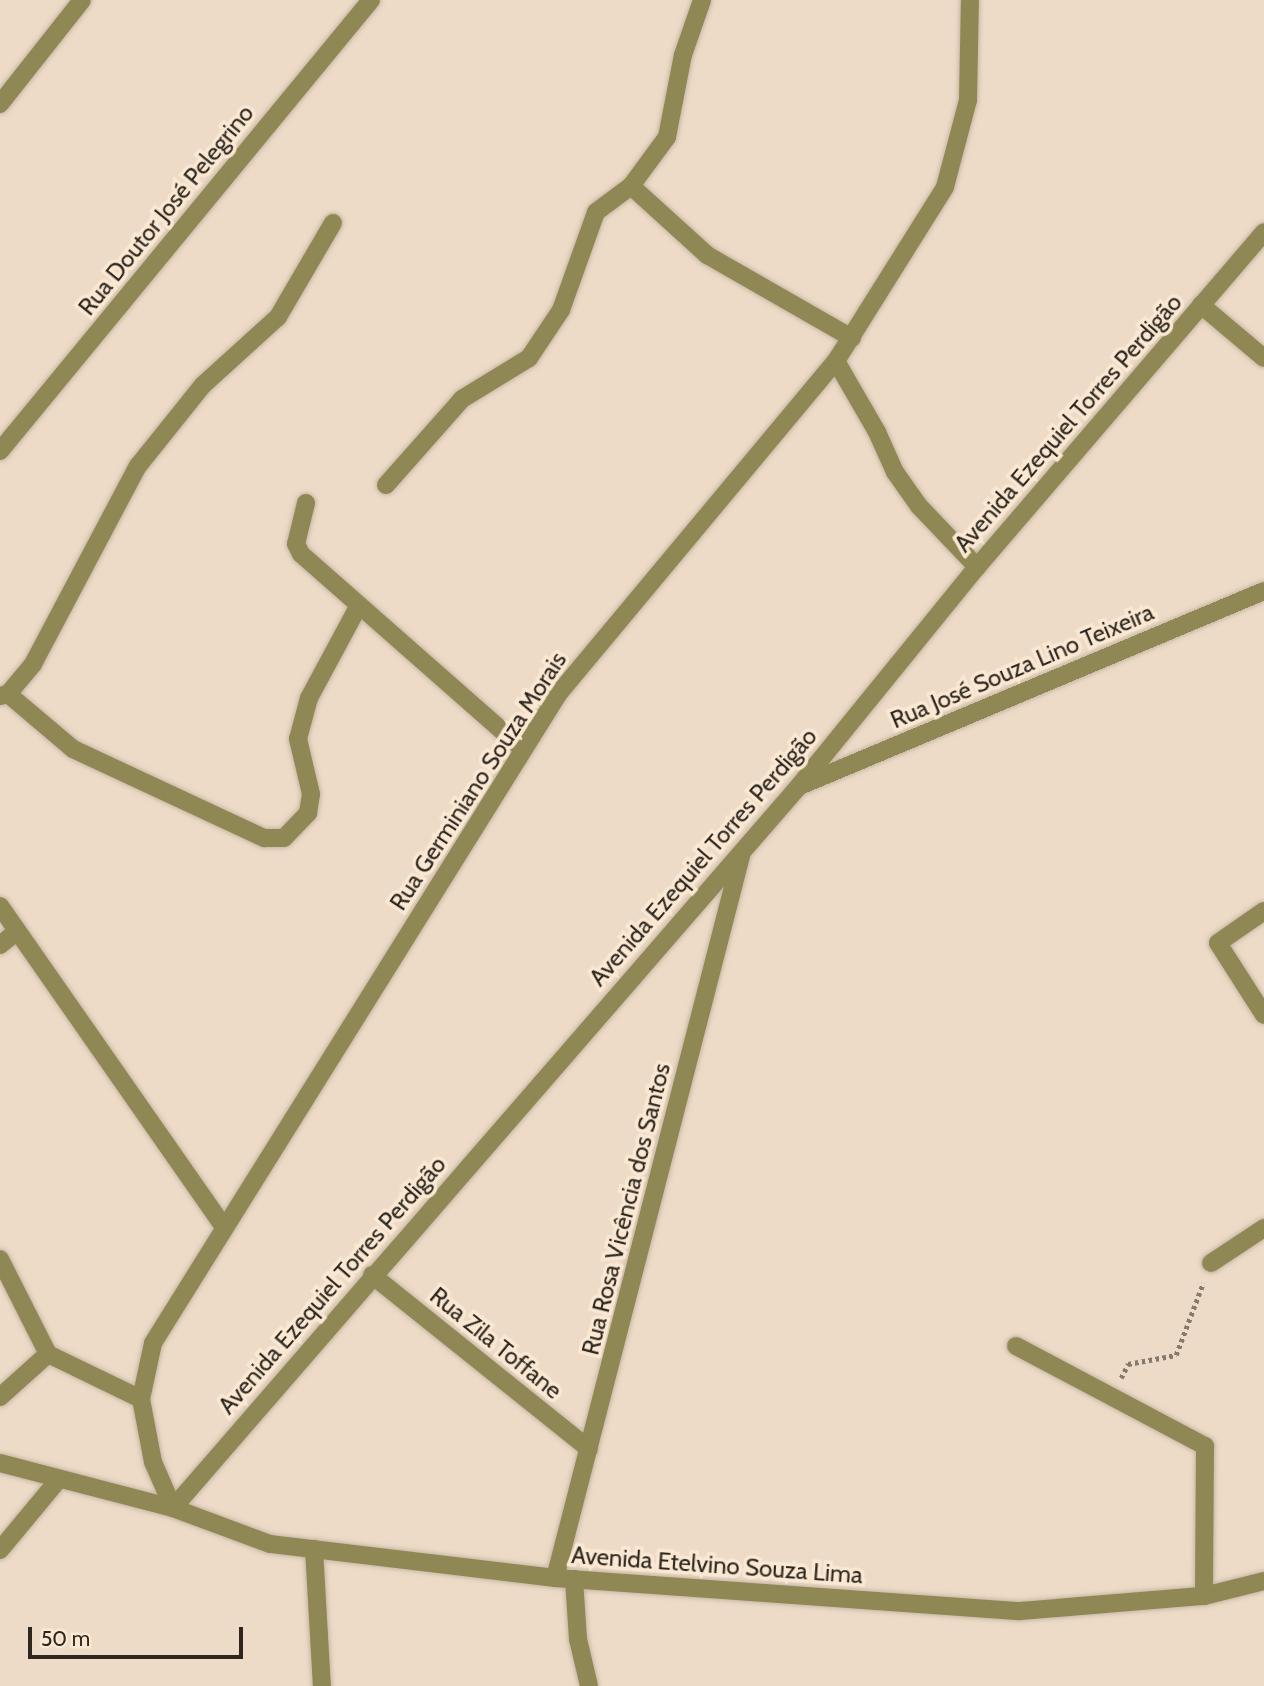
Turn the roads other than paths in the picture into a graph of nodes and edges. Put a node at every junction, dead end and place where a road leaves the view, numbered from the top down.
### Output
1 (82, 0) edge
2 (371, 0) edge
3 (702, 0) edge
4 (970, 0) edge
5 (0, 104) edge
6 (631, 186) junction
7 (333, 223) dead end
8 (1264, 232) edge
9 (1201, 305) junction
10 (852, 338) junction
11 (1264, 358) edge
12 (836, 361) junction
13 (0, 451) edge
14 (386, 485) dead end
15 (306, 503) dead end
16 (977, 567) junction
17 (1264, 591) edge
18 (358, 607) junction
19 (4, 695) edge
20 (523, 749) junction
21 (799, 786) junction
22 (743, 852) junction
23 (0, 906) edge
24 (1264, 911) edge
25 (17, 931) junction
26 (0, 945) edge
27 (1264, 1015) edge
28 (223, 1226) junction
29 (1264, 1228) edge
30 (0, 1259) edge
31 (1211, 1263) road end
32 (372, 1275) junction
33 (1016, 1346) dead end
34 (48, 1354) junction
35 (0, 1397) edge
36 (141, 1399) junction
37 (589, 1449) junction
38 (0, 1463) edge
39 (59, 1479) junction
40 (173, 1508) junction
41 (314, 1549) junction
42 (0, 1550) edge
43 (555, 1578) junction
44 (574, 1579) junction
45 (1264, 1581) edge
46 (1204, 1596) junction
47 (322, 1686) edge
48 (589, 1686) edge

1 - 5 street
2 - 13 street, Rua Doutor José Pelegrino
3 - 6 street
4 - 10 street, Rua Germiniano Souza Morais
6 - 10 street
6 - 14 street
7 - 19 street
8 - 9 street, Avenida Ezequiel Torres Perdigão
9 - 11 street
9 - 16 street, Avenida Ezequiel Torres Perdigão
10 - 12 street, Rua Germiniano Souza Morais
12 - 16 street
12 - 20 street, Rua Germiniano Souza Morais
15 - 18 street
16 - 21 street, Avenida Ezequiel Torres Perdigão
17 - 21 street, Rua José Souza Lino Teixeira
18 - 19 street
18 - 20 street
20 - 28 street, Rua Germiniano Souza Morais
21 - 22 street, Avenida Ezequiel Torres Perdigão
22 - 32 street, Avenida Ezequiel Torres Perdigão
22 - 37 street, Rua Rosa Vicência dos Santos
23 - 25 street
24 - 27 street
25 - 26 street
25 - 28 street
28 - 36 street, Rua Germiniano Souza Morais
29 - 31 street
30 - 34 street
32 - 37 street, Rua Zila Toffane
32 - 40 street, Avenida Ezequiel Torres Perdigão
33 - 46 street
34 - 35 street
34 - 36 street
36 - 40 street, Rua Germiniano Souza Morais
37 - 43 street, Rua Rosa Vicência dos Santos
38 - 39 street, Avenida Etelvino Souza Lima
39 - 40 street, Avenida Etelvino Souza Lima
39 - 42 street
40 - 41 street, Avenida Etelvino Souza Lima
41 - 43 street, Avenida Etelvino Souza Lima
41 - 47 street
43 - 44 street, Avenida Etelvino Souza Lima
44 - 46 street, Avenida Etelvino Souza Lima
44 - 48 street
45 - 46 street, Avenida Etelvino Souza Lima

